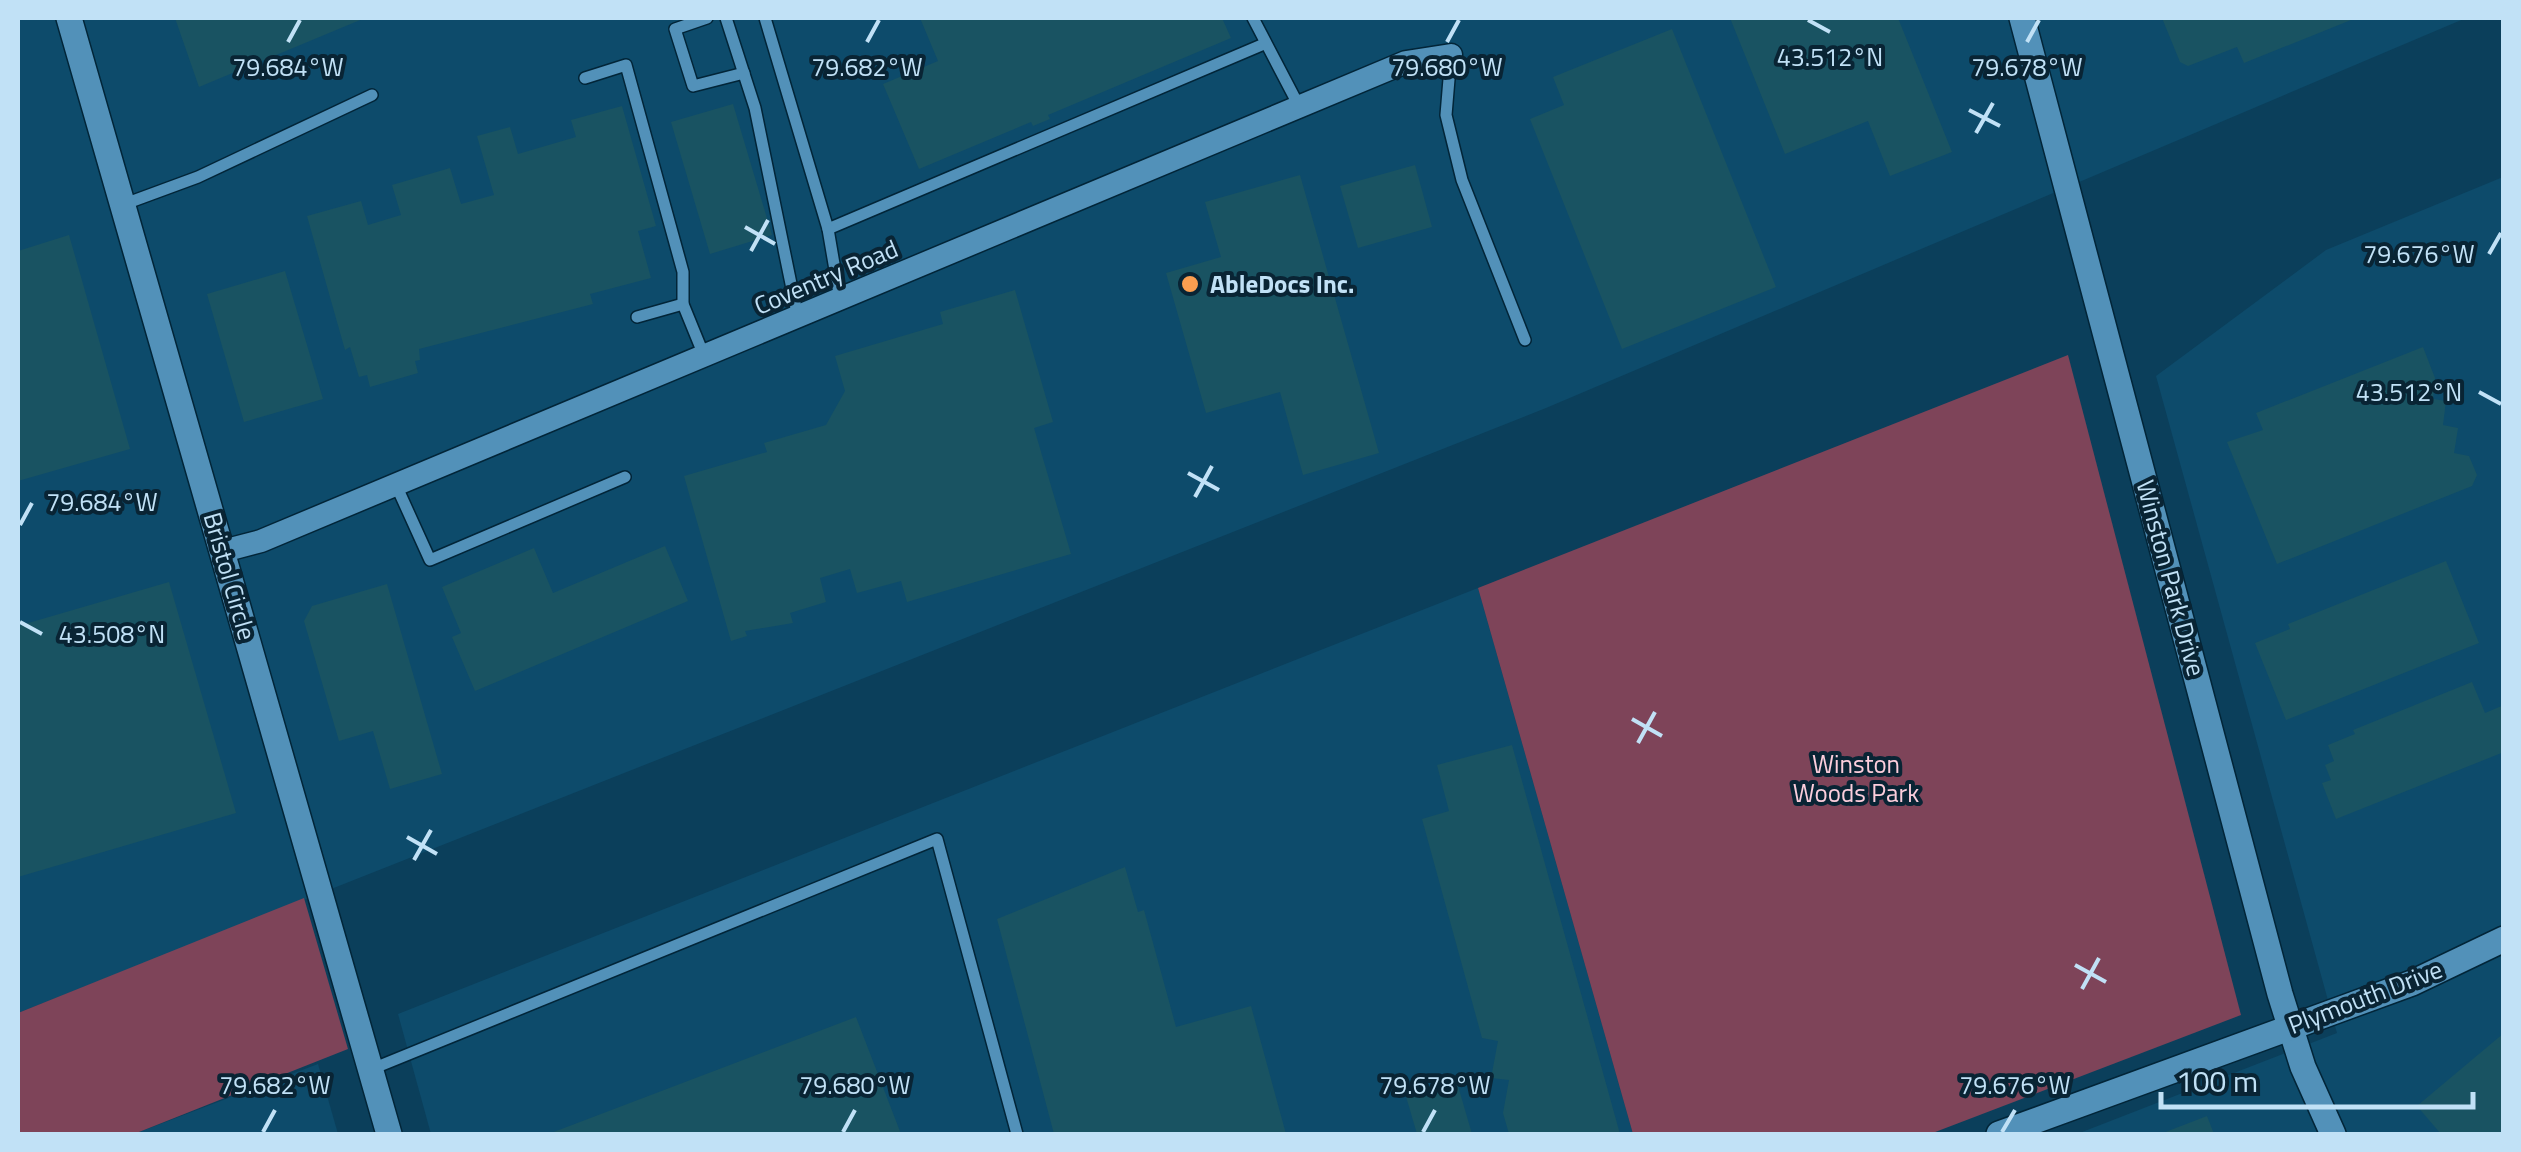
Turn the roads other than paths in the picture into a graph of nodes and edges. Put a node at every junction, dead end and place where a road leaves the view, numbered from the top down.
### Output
1 (68, 18) edge
2 (707, 18) edge
3 (726, 18) edge
4 (765, 18) edge
5 (1253, 18) edge
6 (2022, 18) edge
7 (1264, 44) junction
8 (1451, 55) joint
9 (744, 73) junction
10 (585, 78) dead end
11 (372, 94) dead end
12 (1300, 108) junction
13 (122, 205) junction
14 (828, 229) junction
15 (840, 301) junction
16 (683, 304) junction
17 (636, 318) dead end
18 (798, 318) junction
19 (1525, 340) dead end
20 (706, 358) junction
21 (626, 477) dead end
22 (396, 485) junction
23 (223, 551) junction
24 (2504, 940) edge
25 (2290, 1026) junction
26 (371, 1070) junction
27 (389, 1134) edge
28 (1017, 1134) edge
29 (1999, 1134) edge
30 (2333, 1134) edge

1 - 13 street, Bristol Circle
2 - 9 lane
3 - 9 lane
4 - 14 lane
5 - 7 lane
6 - 25 street, Winston Park Drive
7 - 12 lane
7 - 14 lane
8 - 12 street, Coventry Road
8 - 19 lane
9 - 18 lane
10 - 16 lane
11 - 13 lane
12 - 15 street, Coventry Road
13 - 23 street, Bristol Circle
14 - 15 lane
15 - 18 street, Coventry Road
16 - 17 lane
16 - 20 lane
18 - 20 street, Coventry Road
20 - 22 street, Coventry Road
21 - 22 lane
22 - 23 street, Coventry Road
23 - 26 street, Bristol Circle
24 - 25 street, Plymouth Drive
25 - 29 street, Plymouth Drive
25 - 30 street, Winston Park Drive
26 - 27 street, Bristol Circle
26 - 28 lane

